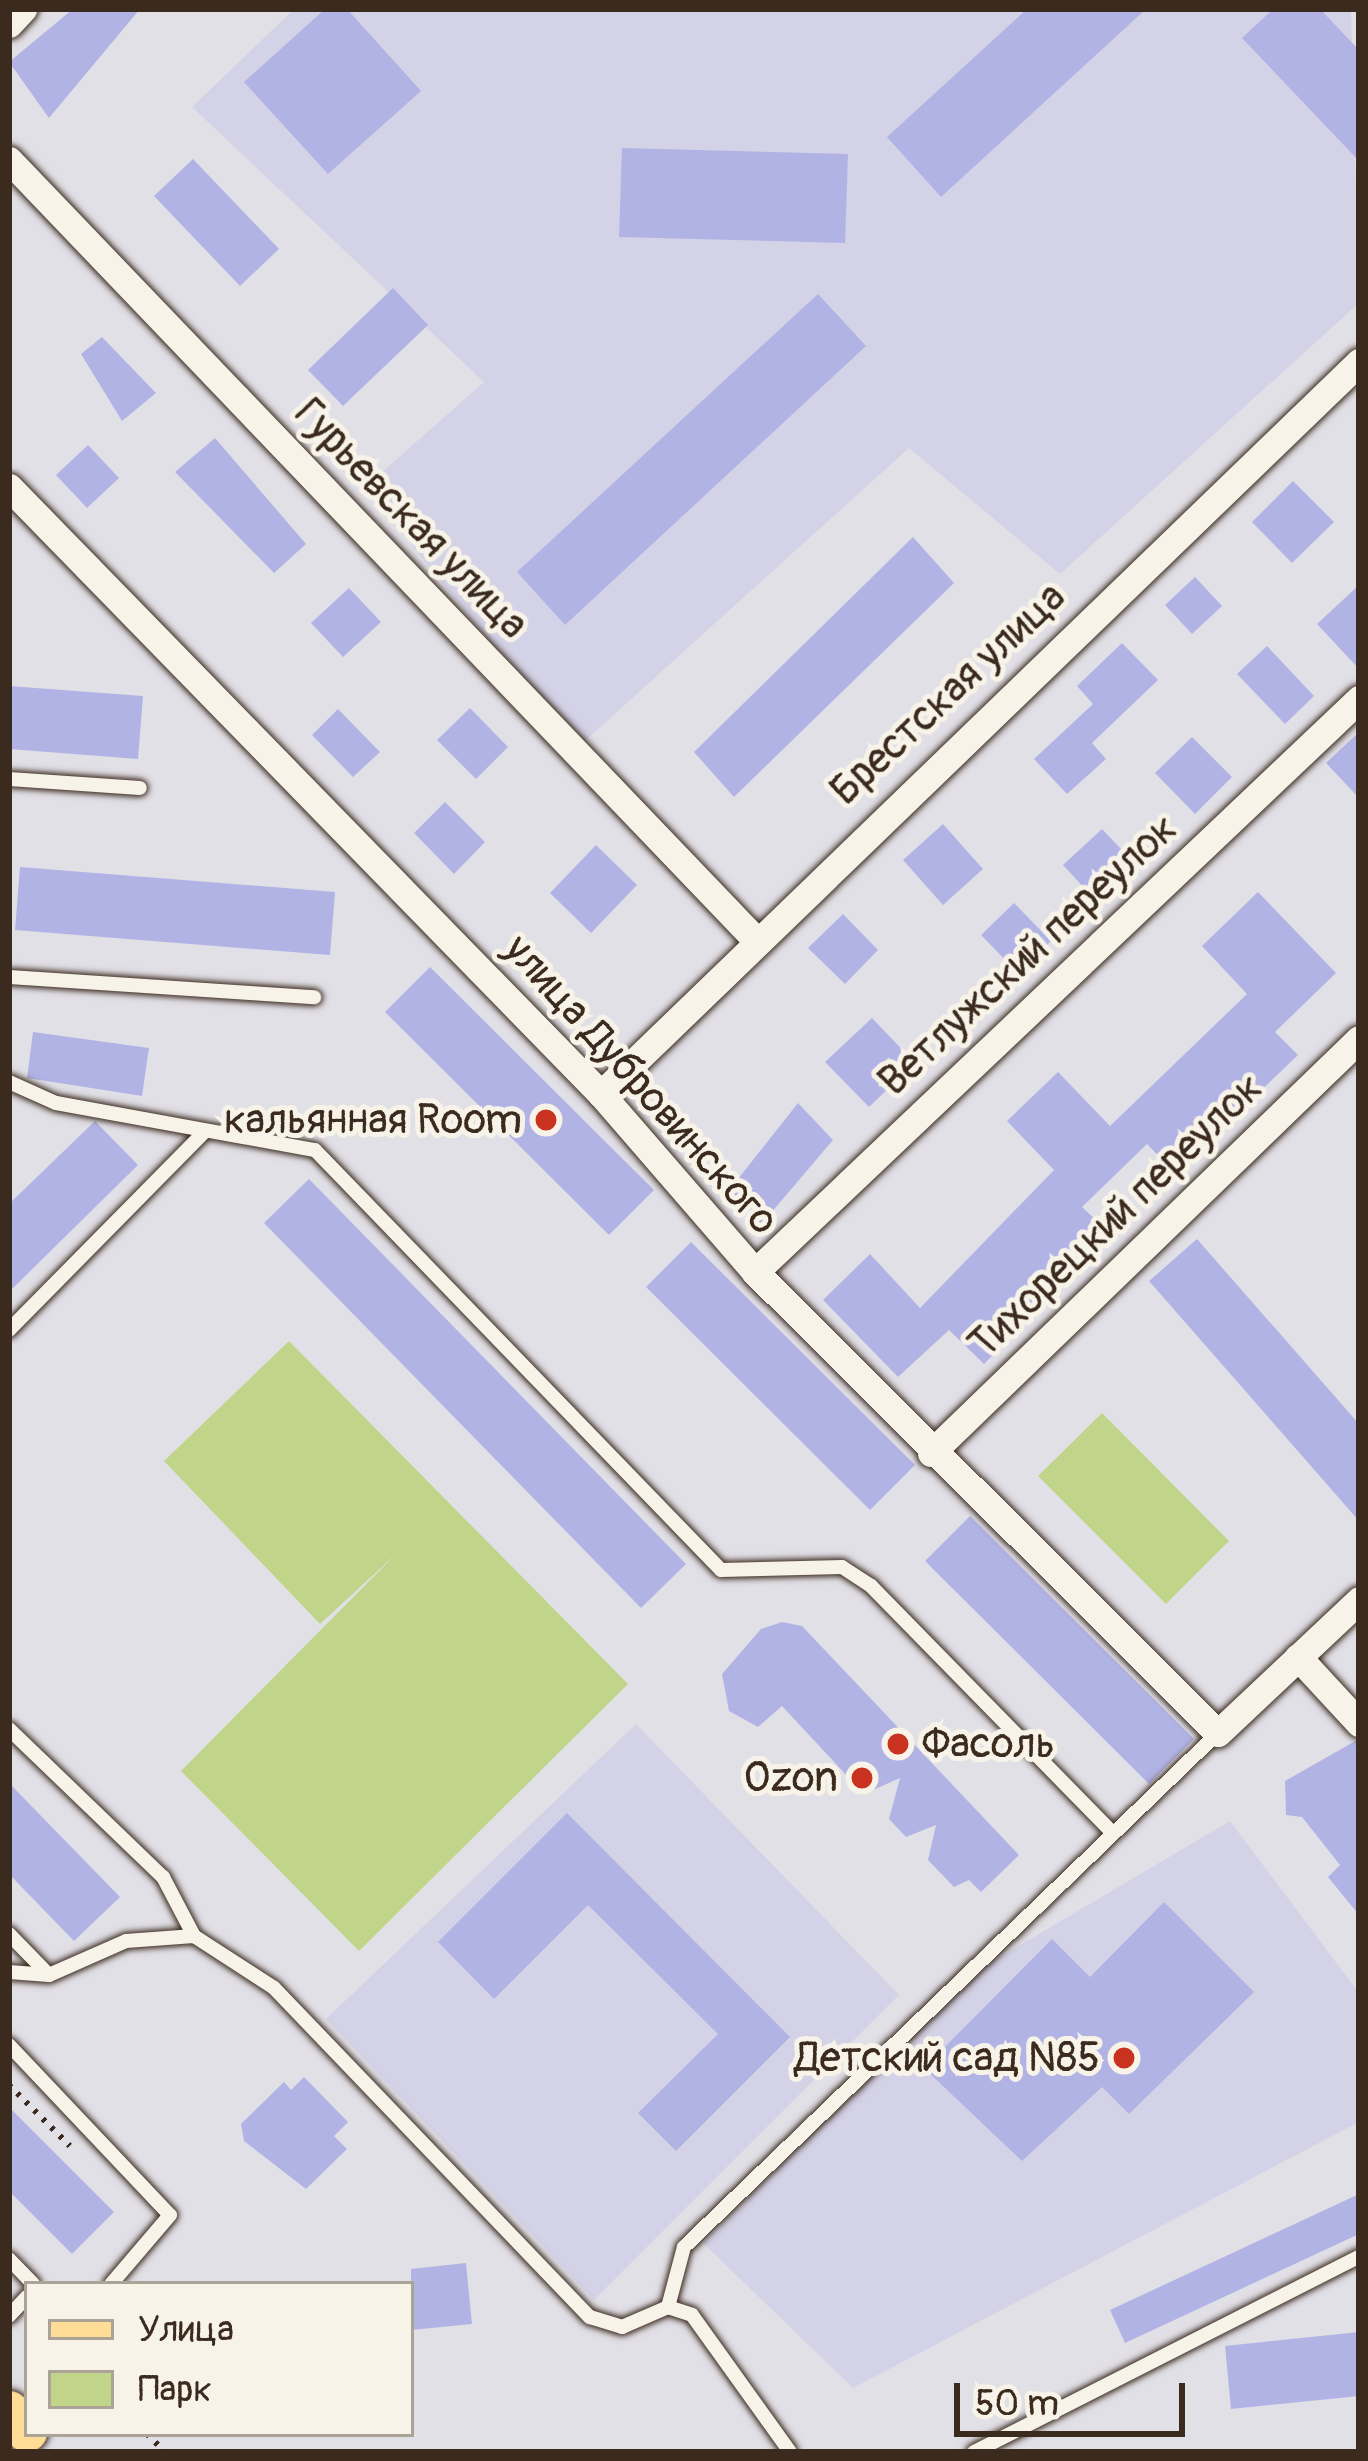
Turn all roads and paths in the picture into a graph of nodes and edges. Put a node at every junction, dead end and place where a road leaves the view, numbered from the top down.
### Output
1 (23, 9) edge
2 (9, 24) edge
3 (9, 160) edge
4 (1359, 362) edge
5 (9, 488) edge
6 (1359, 699) edge
7 (9, 779) edge
8 (140, 788) dead end
9 (753, 937) junction
10 (9, 977) edge
11 (314, 997) dead end
12 (1359, 1040) edge
13 (9, 1082) edge
14 (601, 1094) junction
15 (204, 1132) junction
16 (754, 1272) junction
17 (9, 1330) edge
18 (931, 1453) junction
19 (1359, 1600) edge
20 (1298, 1657) junction
21 (1359, 1724) edge
22 (9, 1729) edge
23 (1218, 1733) junction
24 (1112, 1832) junction
25 (9, 1934) edge
26 (194, 1936) junction
27 (9, 1972) edge
28 (49, 1975) junction
29 (9, 2045) edge
30 (9, 2085) edge
31 (76, 2152) dead end
32 (1359, 2257) edge
33 (9, 2259) edge
34 (30, 2281) edge
35 (114, 2281) edge
36 (668, 2307) junction
37 (790, 2452) edge
38 (974, 2452) edge

1 - 2 street
3 - 9 street, Гурьевская улица
4 - 9 street, Брестская улица
5 - 14 street, улица Дубровинского
6 - 16 street, Ветлужский переулок
7 - 8 lane
9 - 14 street, Брестская улица
10 - 11 lane
12 - 18 street, Тихорецкий переулок
13 - 15 lane
14 - 16 street, улица Дубровинского
15 - 17 lane
15 - 24 lane
16 - 18 street, улица Дубровинского
18 - 23 street, улица Дубровинского
19 - 20 street
20 - 21 street
20 - 23 street
22 - 26 lane
23 - 24 lane
24 - 36 lane
25 - 28 lane
26 - 28 lane
26 - 36 lane
27 - 28 lane
29 - 35 lane
30 - 31 path
32 - 38 lane
33 - 34 lane
36 - 37 lane

